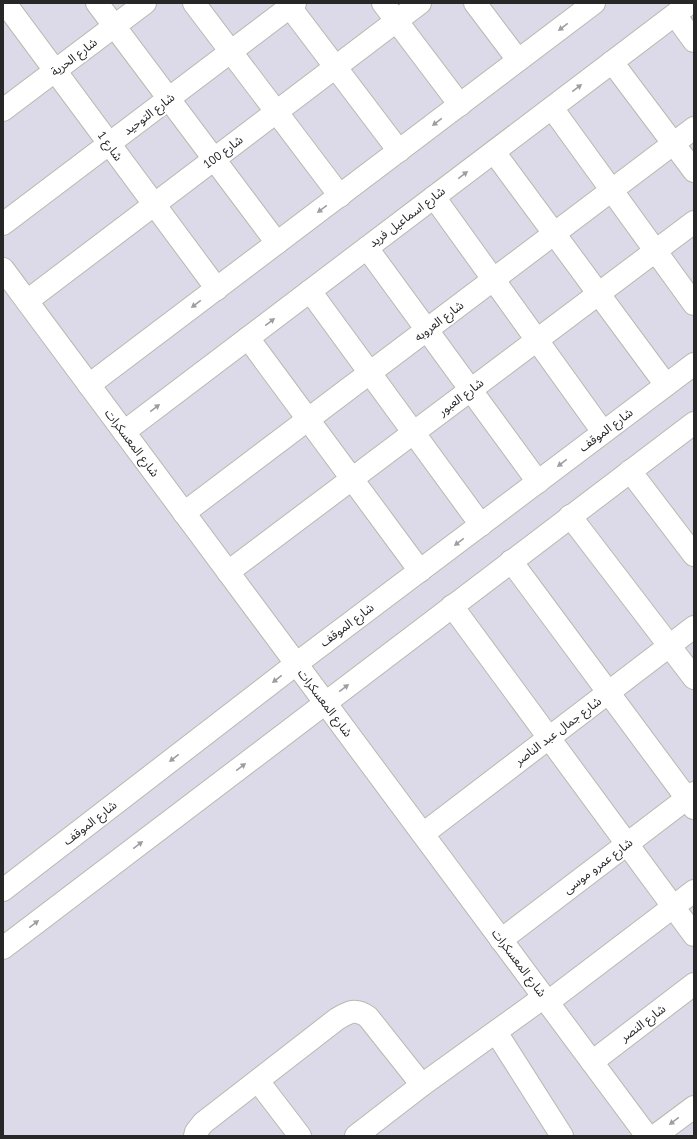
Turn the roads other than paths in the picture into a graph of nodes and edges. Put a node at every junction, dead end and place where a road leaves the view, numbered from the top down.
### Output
1 (5, 3) edge
2 (97, 3) edge
3 (145, 3) edge
4 (194, 3) edge
5 (384, 3) edge
6 (420, 3) edge
7 (475, 3) edge
8 (290, 4) edge
9 (582, 7) edge
10 (683, 9) edge
11 (397, 20) junction
12 (114, 26) junction
13 (694, 41) edge
14 (230, 52) junction
15 (518, 60) junction
16 (612, 62) junction
17 (335, 67) junction
18 (55, 71) junction
19 (168, 99) junction
20 (460, 104) junction
21 (552, 108) junction
22 (3, 110) edge
23 (276, 112) junction
24 (694, 128) edge
25 (673, 143) junction
26 (109, 144) junction
27 (399, 151) junction
28 (494, 152) junction
29 (214, 159) junction
30 (694, 171) edge
31 (612, 190) junction
32 (340, 196) junction
33 (434, 197) junction
34 (154, 204) junction
35 (694, 222) edge
36 (3, 224) edge
37 (554, 234) junction
38 (277, 243) junction
39 (367, 248) junction
40 (656, 251) junction
41 (3, 269) edge
42 (493, 280) junction
43 (217, 289) junction
44 (310, 291) junction
45 (598, 294) junction
46 (27, 301) junction
47 (694, 304) edge
48 (427, 330) junction
49 (248, 338) junction
50 (537, 340) junction
51 (694, 364) edge
52 (370, 373) junction
53 (89, 385) junction
54 (666, 385) junction
55 (471, 390) junction
56 (308, 420) junction
57 (693, 425) edge
58 (124, 432) junction
59 (603, 432) junction
60 (414, 433) junction
61 (630, 471) junction
62 (352, 478) junction
63 (538, 482) junction
64 (184, 513) junction
65 (570, 516) junction
66 (481, 524) junction
67 (694, 555) edge
68 (512, 561) junction
69 (420, 571) junction
70 (228, 572) junction
71 (452, 606) junction
72 (694, 627) edge
73 (669, 646) junction
74 (296, 664) junction
75 (694, 678) edge
76 (608, 692) junction
77 (325, 703) junction
78 (549, 738) junction
79 (692, 800) edge
80 (423, 834) junction
81 (627, 844) junction
82 (3, 890) edge
83 (694, 890) edge
84 (673, 906) junction
85 (694, 934) edge
86 (501, 940) junction
87 (3, 948) edge
88 (694, 984) edge
89 (546, 1000) junction
90 (496, 1032) junction
91 (592, 1062) junction
92 (258, 1081) junction
93 (422, 1085) junction
94 (694, 1107) edge
95 (366, 1133) edge
96 (195, 1136) edge
97 (300, 1136) edge
98 (562, 1136) edge
99 (647, 1136) edge
100 (655, 1136) edge

1 - 18 street, شارع 1
2 - 12 street
3 - 12 street, شارع الحرية
4 - 14 street
5 - 11 street
6 - 11 street, شارع 100
7 - 15 street
8 - 14 street, شارع التوحيد
8 - 17 street
9 -> 15 street
10 - 13 street
10 - 16 street, شارع اسماعيل فريد
11 - 17 street, شارع 100
11 - 20 street
12 - 18 street, شارع الحرية
12 - 19 street
14 - 19 street, شارع التوحيد
14 - 23 street
15 - 20 street
21 -> 16 street, شارع اسماعيل فريد
16 - 25 street
17 - 23 street, شارع 100
17 - 27 street
18 - 22 street, شارع الحرية
18 - 26 street, شارع 1
19 - 26 street, شارع التوحيد
19 - 29 street
20 -> 27 street
21 - 28 street, شارع اسماعيل فريد
21 - 31 street
23 - 29 street, شارع 100
23 - 32 street
24 - 25 street, شارع العروبه
25 - 30 street
25 - 31 street, شارع العروبه
26 - 34 street, شارع 1
26 - 36 street, شارع التوحيد
27 - 32 street
33 -> 28 street, شارع اسماعيل فريد
28 - 37 street
29 - 34 street, شارع 100
29 - 38 street
31 - 37 street, شارع العروبه
31 - 40 street
32 -> 38 street
33 - 39 street, شارع اسماعيل فريد
33 - 42 street
34 - 43 street, شارع 1
34 - 46 street, شارع 100
35 - 40 street, شارع العبور
37 - 42 street, شارع العروبه
37 - 45 street
38 - 43 street
39 - 44 street, شارع اسماعيل فريد
39 - 48 street
40 - 45 street, شارع العبور
40 - 47 street
41 - 46 street, شارع المعسكرات
42 - 48 street, شارع العروبه
42 - 50 street
43 -> 53 street
49 -> 44 street, شارع اسماعيل فريد
44 - 52 street
45 - 50 street, شارع العبور
45 - 54 street
46 - 53 street, شارع المعسكرات
48 - 52 street, شارع العروبه
48 - 55 street
49 - 56 street
58 -> 49 street, شارع اسماعيل فريد
50 - 55 street, شارع العبور
50 - 59 street
51 - 54 street, شارع الموقف
52 - 56 street, شارع العروبه
52 - 60 street
53 - 58 street, شارع المعسكرات
54 - 59 street, شارع الموقف
55 - 60 street, شارع العبور
55 - 63 street
56 - 62 street
56 - 64 street, شارع العروبه
57 - 61 street
58 - 64 street, شارع المعسكرات
59 -> 63 street, شارع الموقف
60 - 62 street, شارع العبور
60 - 66 street
61 - 65 street
61 - 67 street
62 - 69 street
62 - 70 street, شارع العبور
63 - 66 street, شارع الموقف
64 - 70 street, شارع المعسكرات
65 - 68 street
65 - 73 street
66 -> 69 street, شارع الموقف
68 - 71 street
68 - 76 street
69 - 74 street, شارع الموقف
70 - 74 street, شارع المعسكرات
77 -> 71 street
71 - 78 street
72 - 73 street, شارع جمال عبد الناصر
73 - 75 street
73 - 76 street, شارع جمال عبد الناصر
74 - 77 street, شارع المعسكرات
74 -> 82 street, شارع الموقف
76 - 78 street, شارع جمال عبد الناصر
76 - 79 street
77 - 80 street, شارع المعسكرات
87 -> 77 street
78 - 80 street, شارع جمال عبد الناصر
78 - 81 street
79 - 81 street, شارع عمرو موسى
80 - 86 street, شارع المعسكرات
81 - 84 street
81 - 86 street, شارع عمرو موسى
83 - 84 street
84 - 85 street
84 - 89 street
86 - 89 street, شارع المعسكرات
88 - 91 street, شارع النصر
89 - 90 street
89 - 91 street, شارع المعسكرات
90 - 93 street
90 - 98 street
91 - 99 street, شارع المعسكرات
92 - 93 street
92 - 96 street
92 - 97 street
93 - 95 street
94 -> 100 street

